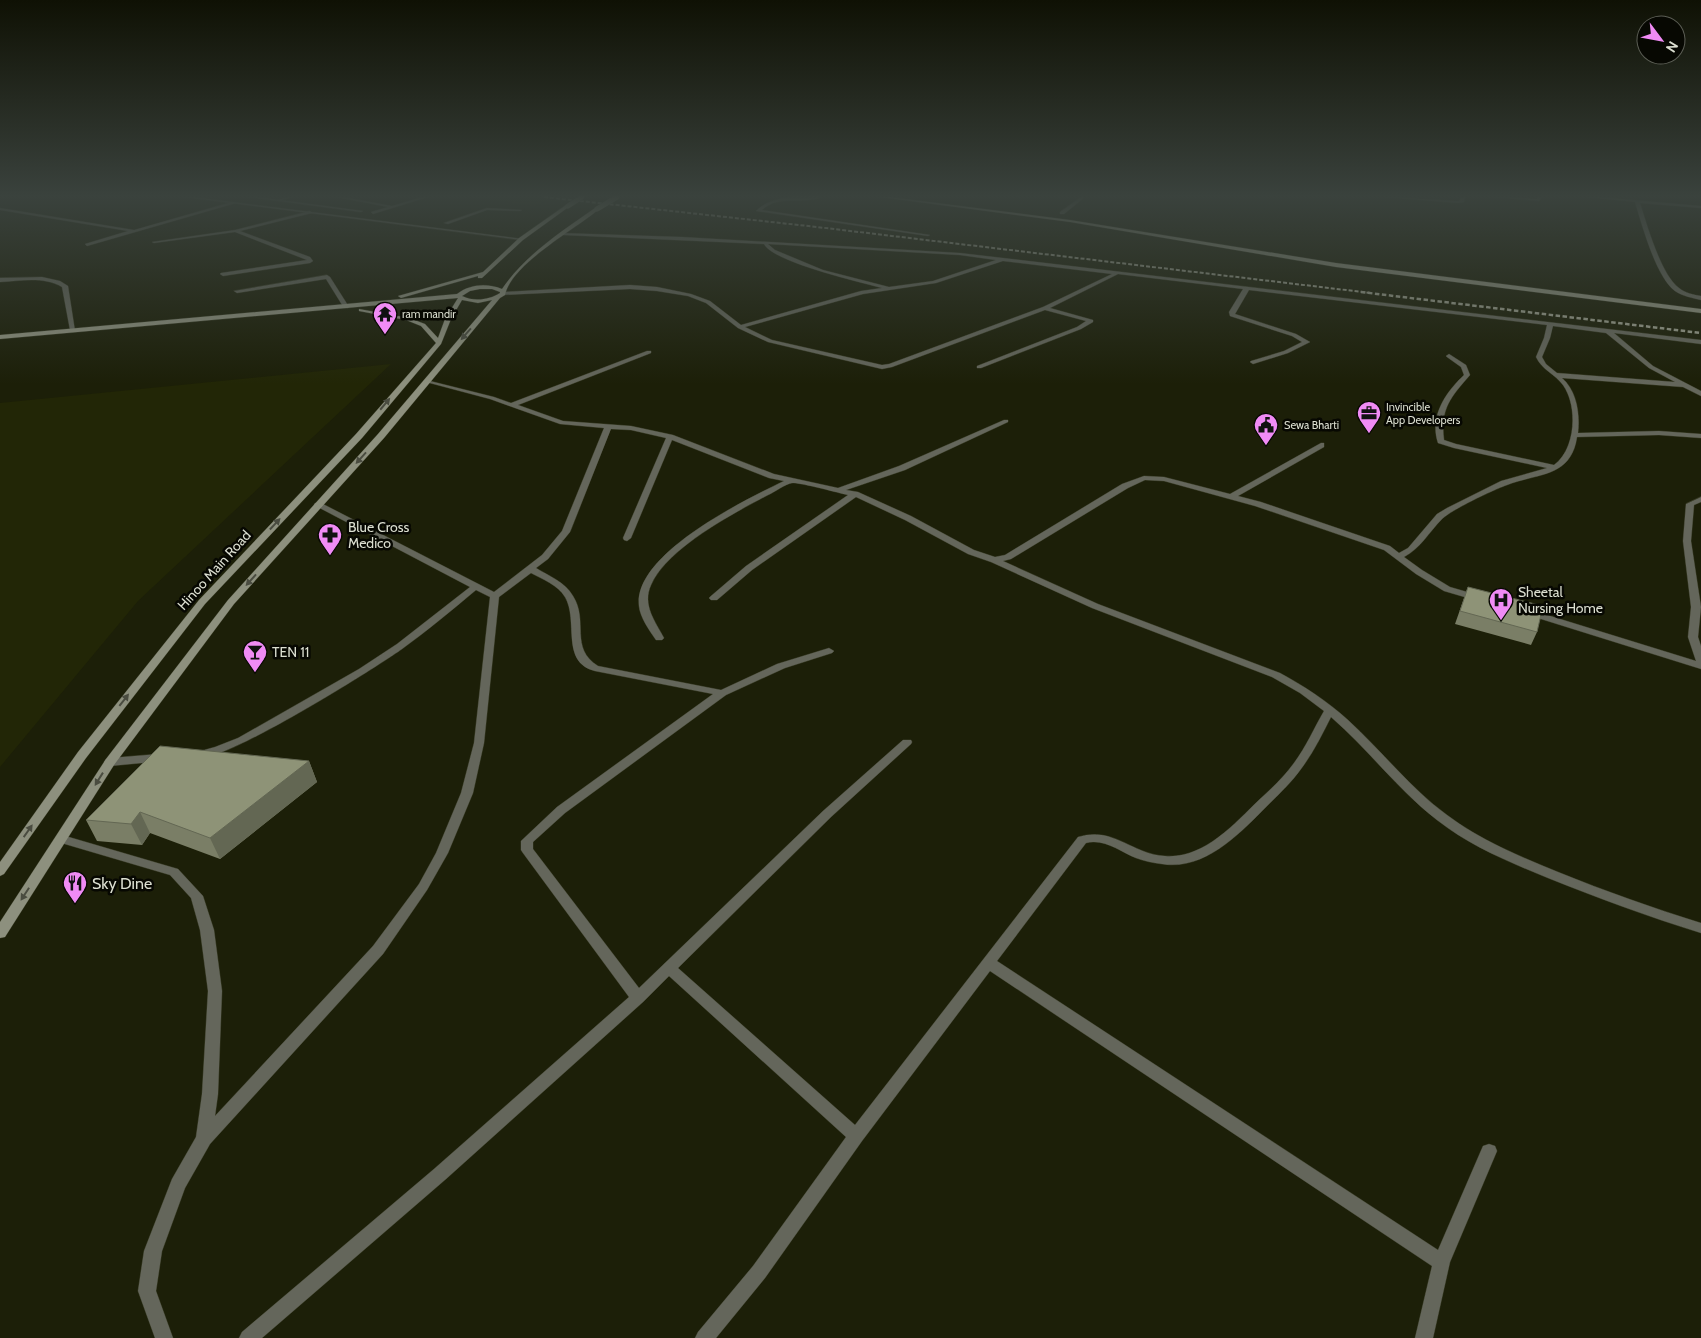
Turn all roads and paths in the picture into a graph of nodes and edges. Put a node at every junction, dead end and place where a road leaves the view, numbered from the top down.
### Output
1 (309, 259) edge
2 (499, 259) edge
3 (532, 259) edge
4 (793, 259) edge
5 (1004, 259) edge
6 (1009, 259) edge
7 (1303, 259) edge
8 (1338, 259) edge
9 (1659, 259) edge
10 (1120, 272) junction
11 (484, 273) junction
12 (223, 274) dead end
13 (0, 280) edge
14 (889, 288) junction
15 (1247, 288) junction
16 (470, 289) junction
17 (237, 291) dead end
18 (501, 294) junction
19 (460, 297) junction
20 (1701, 298) edge
21 (1701, 305) edge
22 (346, 307) junction
23 (1046, 308) junction
24 (1701, 311) edge
25 (1550, 325) junction
26 (740, 326) junction
27 (73, 330) junction
28 (1609, 332) junction
29 (0, 337) edge
30 (1701, 342) edge
31 (439, 343) junction
32 (649, 352) dead end
33 (1449, 356) dead end
34 (1253, 362) dead end
35 (979, 367) dead end
36 (1555, 375) junction
37 (428, 381) junction
38 (1683, 385) junction
39 (1701, 394) edge
40 (511, 405) junction
41 (1006, 422) dead end
42 (608, 426) junction
43 (1574, 435) junction
44 (1701, 436) edge
45 (670, 437) junction
46 (1321, 444) dead end
47 (1555, 468) junction
48 (790, 481) junction
49 (840, 490) junction
50 (855, 494) junction
51 (1230, 497) junction
52 (1701, 499) edge
53 (318, 505) junction
54 (627, 538) dead end
55 (1399, 556) junction
56 (994, 560) junction
57 (531, 569) junction
58 (476, 586) junction
59 (495, 596) junction
60 (714, 598) dead end
61 (1491, 602) edge
62 (1518, 609) edge
63 (1698, 622) edge
64 (659, 638) dead end
65 (830, 651) dead end
66 (1701, 661) edge
67 (1701, 666) edge
68 (722, 693) junction
69 (1330, 710) junction
70 (907, 742) dead end
71 (189, 756) edge
72 (169, 757) edge
73 (110, 762) junction
74 (62, 839) junction
75 (0, 871) edge
76 (1701, 928) edge
77 (0, 933) edge
78 (988, 963) junction
79 (669, 968) junction
80 (638, 998) junction
81 (856, 1136) junction
82 (204, 1139) junction
83 (1489, 1152) dead end
84 (1441, 1262) junction
85 (164, 1338) edge
86 (248, 1338) edge
87 (704, 1338) edge
88 (1424, 1338) edge

1 - 12 street
2 - 11 main road
3 - 18 main road
4 - 14 street
5 - 14 street
6 - 10 street
7 - 24 main road
8 - 21 main road
9 - 20 street
10 - 15 street
10 - 23 street
11 - 16 main road
11 - 22 main road
13 - 27 street
14 - 26 street
15 - 25 street
15 - 34 street
16 - 18 main road
16 - 19 main road
17 - 22 street
18 - 19 main road
18 - 26 street
18 -> 37 main road
19 - 22 main road
19 - 31 main road, Hinoo Main Road
22 - 27 main road
22 - 31 main road
23 - 26 street
23 - 35 street
25 - 28 street
25 - 36 street
27 - 29 main road
28 - 30 street
28 - 38 street
75 -> 31 main road, Hinoo Main Road
32 - 40 street
33 - 47 street
36 - 38 street
36 - 43 street
37 - 40 street
37 -> 53 main road
38 - 39 street
40 - 42 street
41 - 49 street
42 - 45 street
42 - 57 street
43 - 44 street
43 - 47 street
45 - 48 street
45 - 54 street
46 - 51 street
47 - 55 street
48 - 49 street
48 - 64 street
49 - 50 street
50 - 56 street
50 - 60 street
51 - 55 street
51 - 56 street
52 - 63 street
53 - 58 street
53 -> 73 main road
55 - 61 street
56 - 69 street
57 - 59 street
57 - 68 street
58 - 59 street
58 - 71 street
59 - 82 street
62 - 67 street
63 - 66 street
65 - 68 street
68 - 80 street
69 - 76 street
69 - 78 street
70 - 79 street
72 - 73 street
73 -> 74 main road
74 -> 77 main road
74 - 82 street
78 - 81 street
78 - 84 street
79 - 80 street
79 - 81 street
80 - 86 street
81 - 87 street
82 - 85 street
83 - 84 street
84 - 88 street

